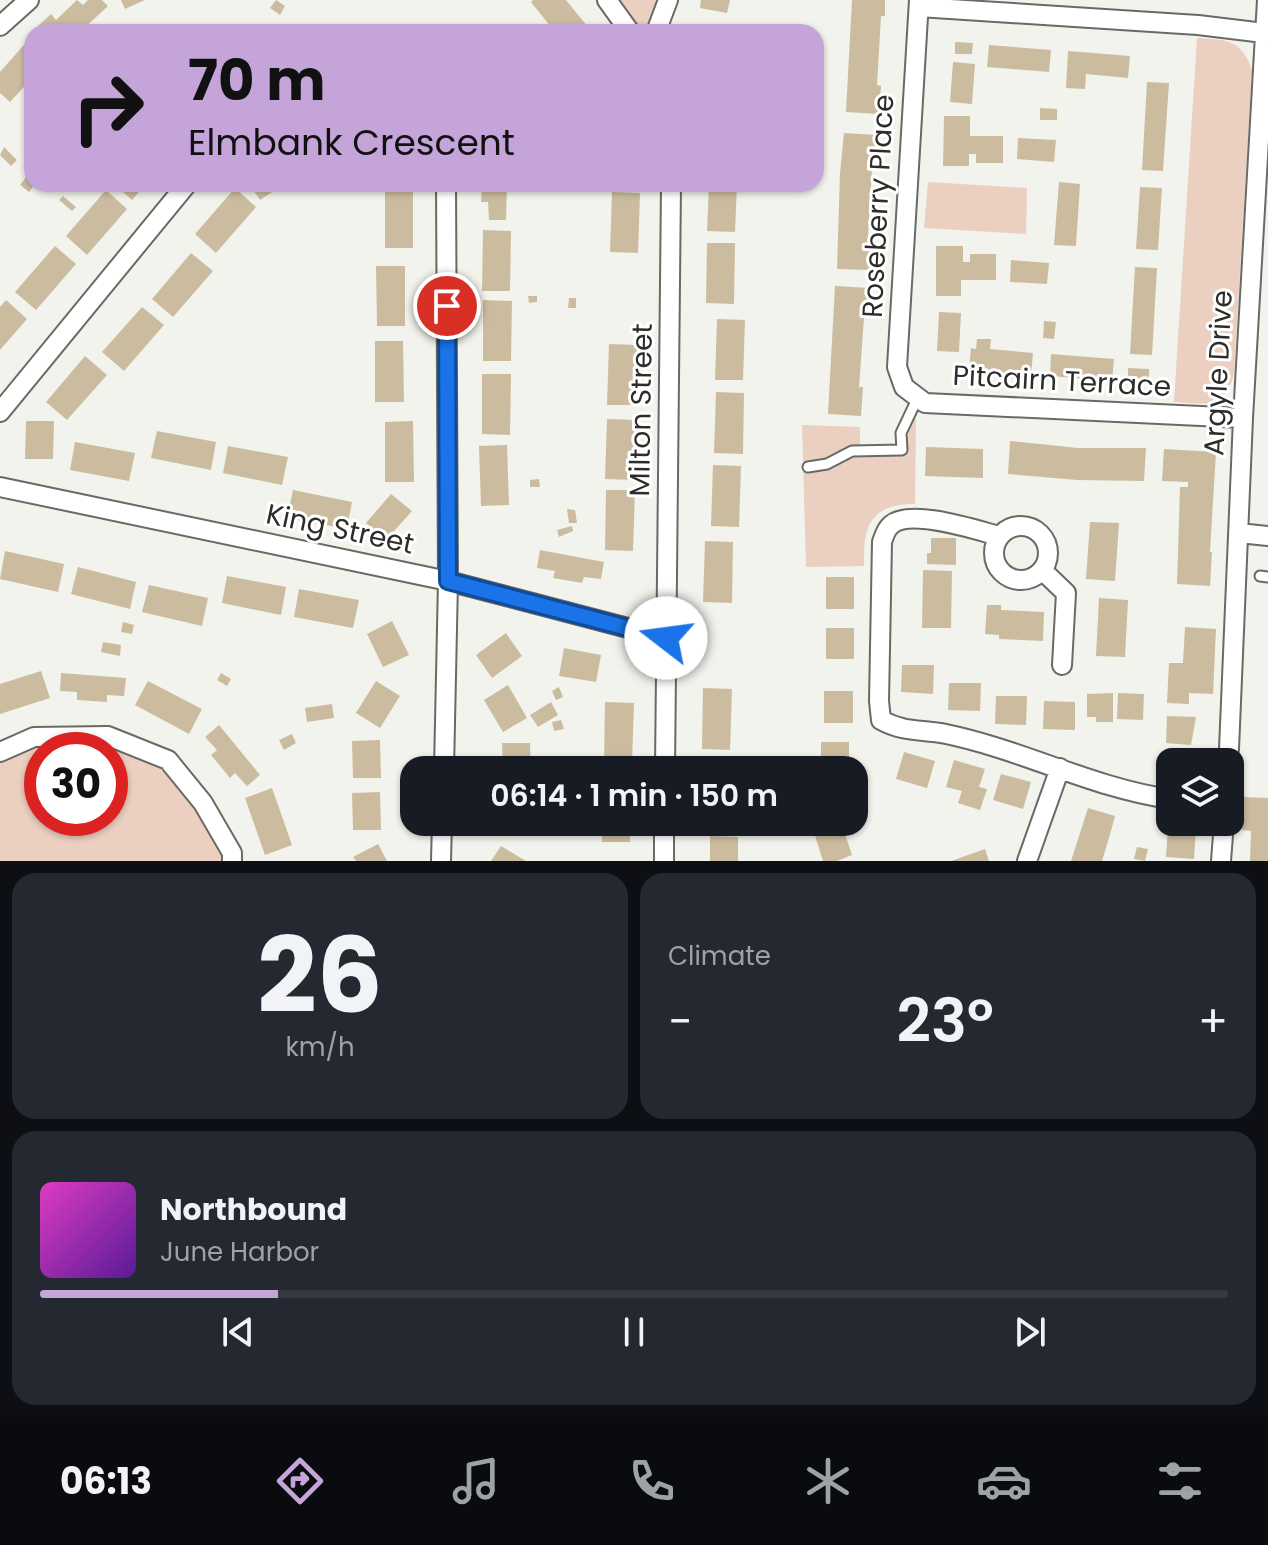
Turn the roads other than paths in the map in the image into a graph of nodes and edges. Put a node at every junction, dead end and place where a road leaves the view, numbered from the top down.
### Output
1 (29, 0) edge
2 (607, 0) edge
3 (668, 0) edge
4 (1267, 0) edge
5 (919, 4) edge
6 (624, 24) edge
7 (659, 24) edge
8 (0, 26) edge
9 (1264, 33) junction
10 (180, 192) edge
11 (446, 192) edge
12 (671, 192) edge
13 (1261, 228) edge
14 (922, 400) junction
15 (0, 412) edge
16 (1243, 418) junction
17 (808, 467) dead end
18 (0, 487) edge
19 (1239, 533) junction
20 (999, 536) junction
21 (1268, 536) edge
22 (1042, 570) junction
23 (448, 581) junction
24 (666, 638) junction
25 (1062, 665) dead end
26 (1229, 748) edge
27 (0, 752) edge
28 (444, 756) edge
29 (665, 756) edge
30 (1060, 768) junction
31 (1156, 797) edge
32 (442, 836) edge
33 (664, 836) edge
34 (1223, 836) edge
35 (232, 861) edge
36 (441, 861) edge
37 (664, 861) edge
38 (1027, 861) edge
39 (1221, 861) edge

1 - 8 street
2 - 6 street
3 - 7 street
4 - 9 street, Argyle Drive
5 - 9 street
5 - 14 street, Roseberry Place
9 - 13 street, Argyle Drive
10 - 15 street
11 - 23 street
12 - 24 street, Milton Street
13 - 16 street, Argyle Drive
14 - 16 street, Pitcairn Terrace
14 - 17 lane
16 - 19 street, Argyle Drive
18 - 23 street, King Street
19 - 21 street
19 - 26 street, Argyle Drive
20 - 22 street
20 - 22 street
20 - 30 street
22 - 25 street
23 - 24 street, King Street
23 - 28 street
24 - 29 street, Milton Street
27 - 35 street
30 - 31 street
30 - 38 street
32 - 36 street
33 - 37 street
34 - 39 street

